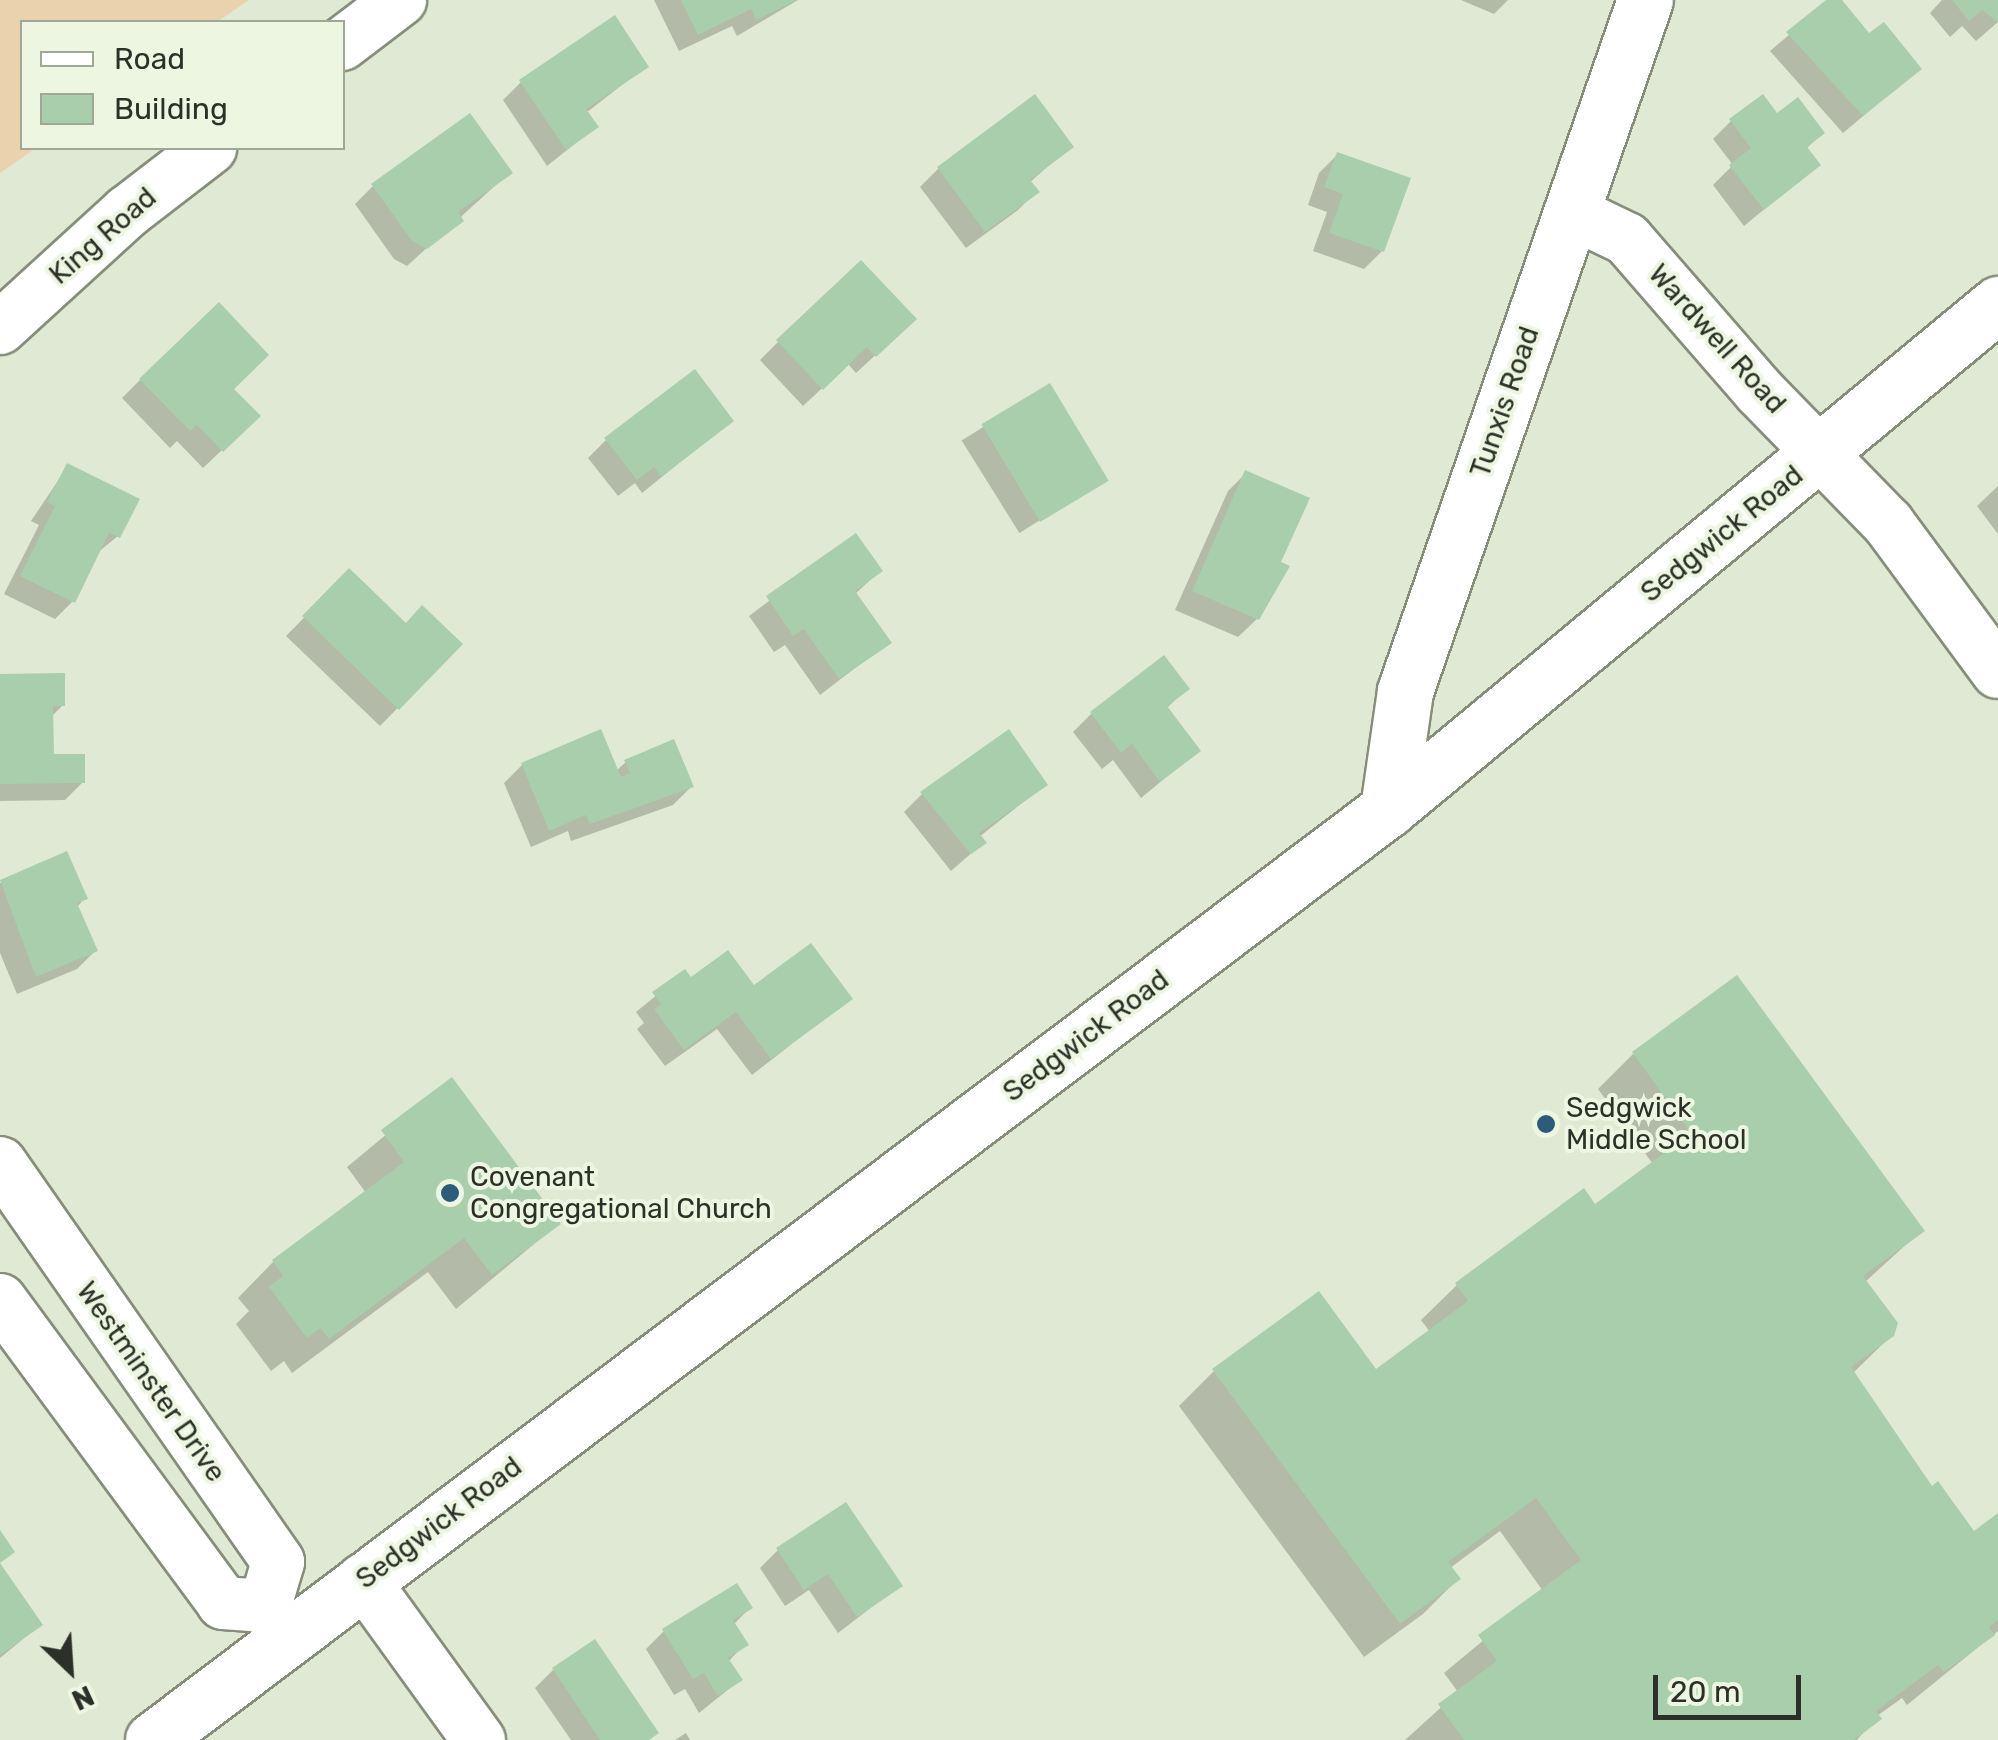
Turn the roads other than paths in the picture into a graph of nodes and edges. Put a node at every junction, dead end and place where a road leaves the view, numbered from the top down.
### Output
1 (400, 0) edge
2 (1645, 0) edge
3 (345, 42) edge
4 (207, 150) edge
5 (1572, 212) junction
6 (1998, 304) edge
7 (0, 328) edge
8 (1823, 451) junction
9 (1998, 672) edge
10 (1388, 809) junction
11 (0, 1163) edge
12 (0, 1300) edge
13 (364, 1580) junction
14 (276, 1621) junction
15 (153, 1740) edge
16 (478, 1740) edge

1 - 3 street
2 - 5 main road, Tunxis Road
4 - 7 street, King Road
5 - 8 street, Wardwell Road
5 - 10 main road, Tunxis Road
6 - 8 main road, Sedgwick Road
8 - 9 street, Wardwell Road
8 - 10 main road, Sedgwick Road
10 - 13 main road, Sedgwick Road
11 - 14 street, Westminster Drive
12 - 14 street
13 - 14 main road, Sedgwick Road
13 - 16 street
14 - 15 main road, Sedgwick Road

